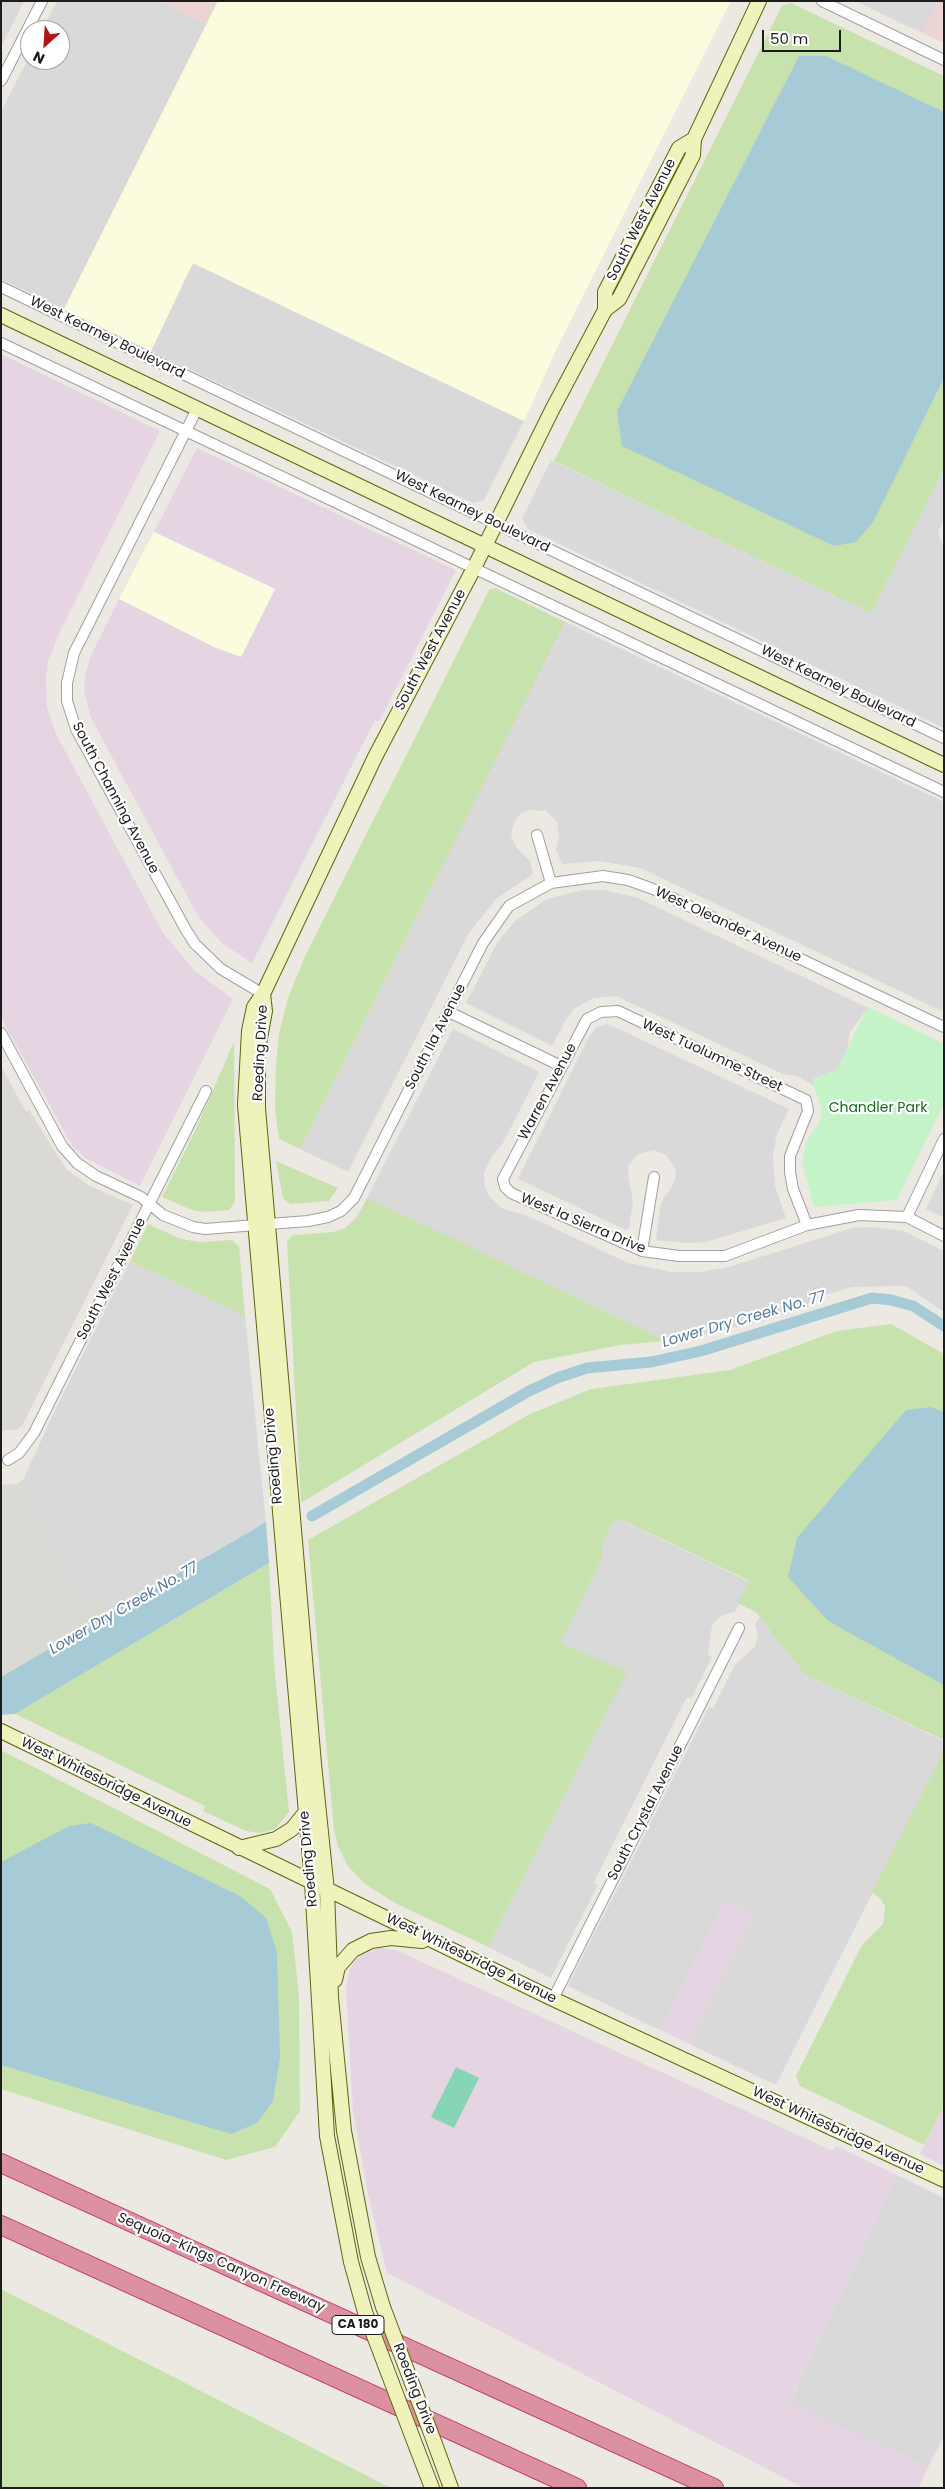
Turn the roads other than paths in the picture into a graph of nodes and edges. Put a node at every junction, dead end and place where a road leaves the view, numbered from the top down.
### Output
1 (42, 1) edge
2 (759, 1) edge
3 (822, 1) edge
4 (944, 60) edge
5 (1, 81) edge
6 (1, 287) edge
7 (1, 315) edge
8 (1, 343) edge
9 (197, 409) junction
10 (186, 431) junction
11 (495, 523) junction
12 (484, 546) junction
13 (474, 568) junction
14 (944, 738) edge
15 (944, 765) edge
16 (944, 792) edge
17 (536, 836) dead end
18 (551, 883) junction
19 (263, 994) junction
20 (449, 1012) junction
21 (618, 1012) joint
22 (944, 1027) edge
23 (1, 1033) edge
24 (561, 1066) junction
25 (206, 1091) dead end
26 (944, 1139) edge
27 (654, 1177) dead end
28 (511, 1193) joint
29 (150, 1204) junction
30 (907, 1217) junction
31 (261, 1223) junction
32 (807, 1224) junction
33 (944, 1236) edge
34 (642, 1251) junction
35 (8, 1460) dead end
36 (739, 1628) dead end
37 (1, 1731) edge
38 (305, 1812) junction
39 (239, 1848) junction
40 (312, 1883) junction
41 (327, 1891) junction
42 (436, 1943) junction
43 (331, 1998) junction
44 (553, 1999) junction
45 (1, 2163) edge
46 (944, 2180) edge
47 (1, 2226) edge
48 (432, 2488) edge
49 (451, 2488) edge
50 (577, 2488) edge
51 (714, 2488) edge

1 - 5 street
2 - 11 street, South West Avenue
3 - 4 street
6 - 11 street, West Kearney Boulevard
7 - 9 street, West Kearney Boulevard
8 - 10 street
9 - 10 street, South Channing Avenue
9 - 12 street, West Kearney Boulevard
10 - 13 street
10 - 19 street, South Channing Avenue
11 - 12 street, South West Avenue
11 - 14 street, West Kearney Boulevard
12 - 13 street, South West Avenue
12 - 15 street, West Kearney Boulevard
13 - 16 street
13 - 19 street, South West Avenue
17 - 18 street
18 - 20 street, South Ila Avenue
18 - 22 street, West Oleander Avenue
19 - 31 street, Roeding Drive
20 - 24 street
20 - 31 street, South Ila Avenue
21 - 24 street, Warren Avenue
21 - 32 street, West Tuolumne Street
23 - 29 street
24 - 28 street, Warren Avenue
25 - 29 street, South West Avenue
26 - 30 street
27 - 34 street
28 - 34 street, West la Sierra Drive
29 - 31 street
29 - 35 street, South West Avenue
30 - 32 street, West la Sierra Drive
30 - 33 street, West la Sierra Drive
31 - 38 street, Roeding Drive
31 - 41 street, Roeding Drive
32 - 34 street, West la Sierra Drive
36 - 44 street, South Crystal Avenue
37 - 39 street, West Whitesbridge Avenue
38 - 39 street
38 - 40 street, Roeding Drive
39 - 40 street, West Whitesbridge Avenue
40 - 41 street, West Whitesbridge Avenue
40 - 48 street, Roeding Drive, bridge
41 - 42 street, West Whitesbridge Avenue
41 - 43 street, Roeding Drive
42 - 43 street
42 - 44 street, West Whitesbridge Avenue
43 - 49 street, Roeding Drive, bridge
44 - 46 street, West Whitesbridge Avenue
45 - 51 highway, Sequoia–Kings Canyon Freeway / CA 180
47 - 50 highway

